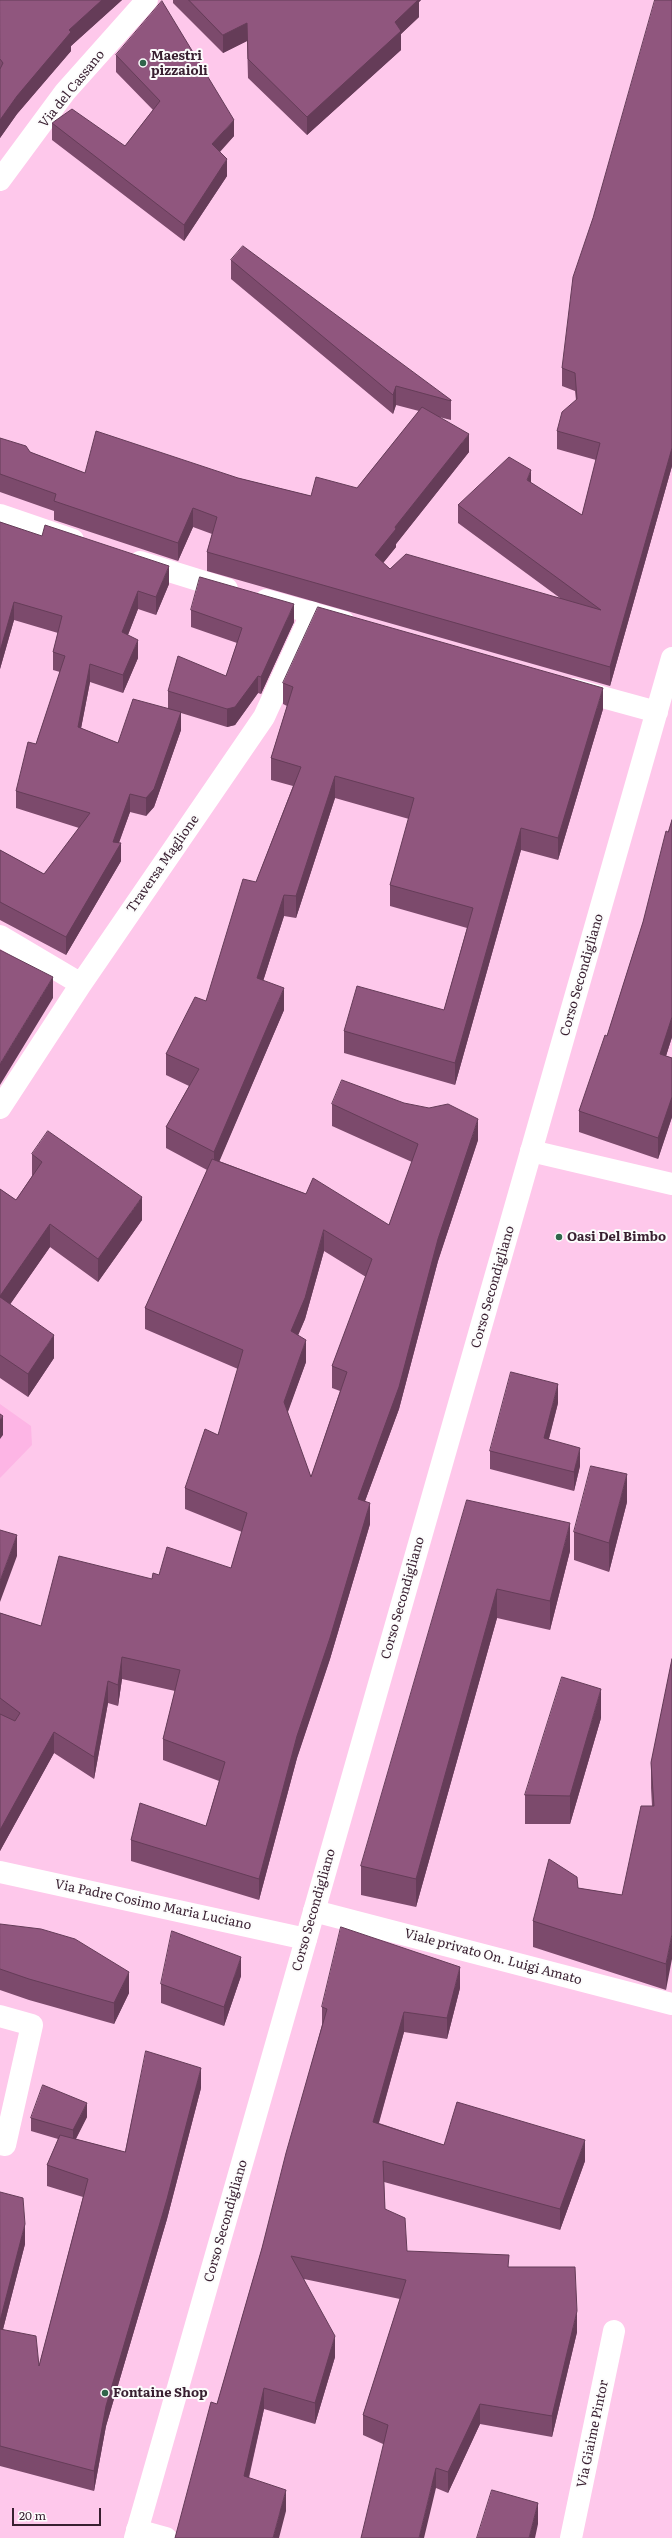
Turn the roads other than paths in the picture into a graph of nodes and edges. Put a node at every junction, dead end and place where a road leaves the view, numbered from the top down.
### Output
1 (147, 0) edge
2 (0, 180) edge
3 (0, 515) edge
4 (94, 547) edge
5 (124, 556) edge
6 (312, 612) junction
7 (363, 628) edge
8 (672, 658) edge
9 (556, 684) edge
10 (657, 712) junction
11 (0, 936) edge
12 (81, 984) junction
13 (0, 1108) edge
14 (531, 1151) junction
15 (672, 1184) edge
16 (0, 1872) edge
17 (314, 1911) junction
18 (306, 1939) junction
19 (672, 2004) edge
20 (0, 2016) edge
21 (0, 2144) edge
22 (614, 2331) dead end
23 (136, 2534) edge
24 (166, 2538) edge
25 (571, 2538) edge

1 - 2 main road, Via del Cassano
3 - 4 main road
5 - 6 main road
6 - 7 main road
6 - 12 main road, Traversa Maglione
8 - 10 main road, Corso Secondigliano
9 - 10 main road
10 - 14 main road, Corso Secondigliano
11 - 12 main road
12 - 13 main road, Traversa Maglione
14 - 15 main road
14 - 17 main road, Corso Secondigliano
16 - 18 main road, Via Padre Cosimo Maria Luciano
17 - 18 main road, Corso Secondigliano
17 - 19 main road, Viale privato On. Luigi Amato
18 - 23 main road, Corso Secondigliano
20 - 21 main road
22 - 25 main road, Via Giaime Pintor
23 - 24 main road

